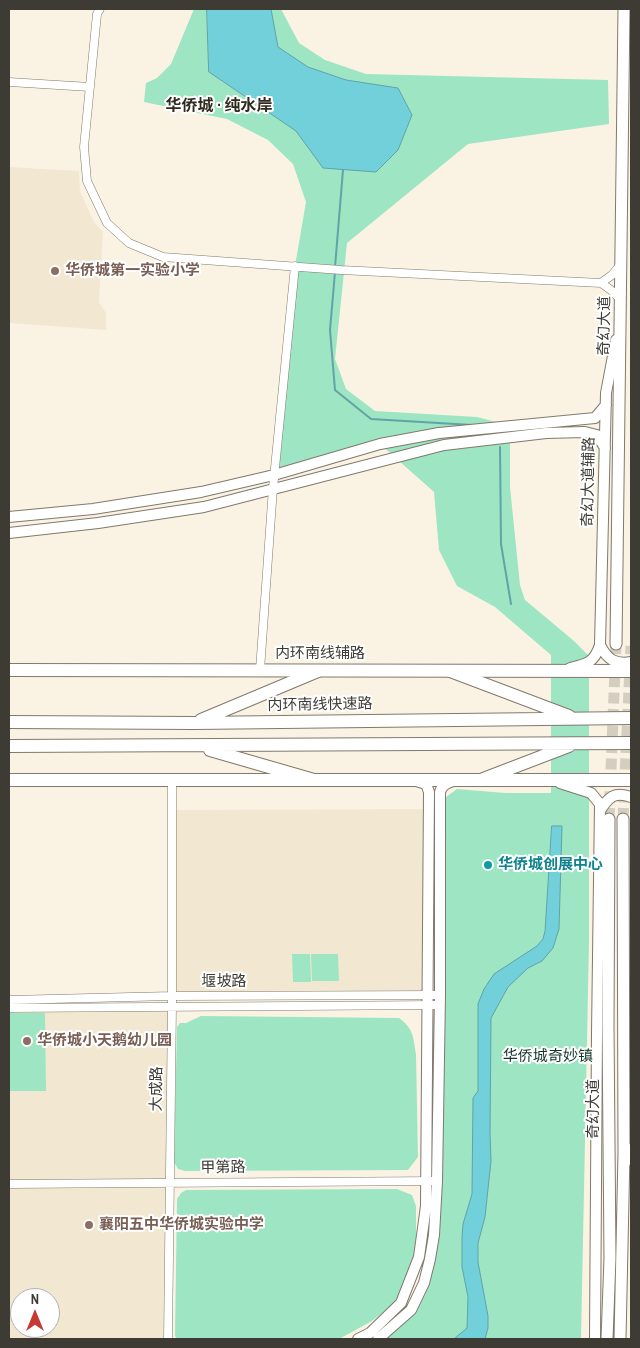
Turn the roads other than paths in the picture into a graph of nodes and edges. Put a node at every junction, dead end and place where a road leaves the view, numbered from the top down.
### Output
1 (100, 9) edge
2 (624, 9) edge
3 (9, 82) edge
4 (90, 87) junction
5 (627, 128) edge
6 (627, 144) edge
7 (620, 264) junction
8 (295, 266) junction
9 (601, 283) junction
10 (621, 300) junction
11 (620, 321) junction
12 (606, 406) junction
13 (605, 448) junction
14 (274, 475) junction
15 (273, 488) junction
16 (9, 518) edge
17 (9, 533) edge
18 (616, 644) tunnel mouth
19 (600, 645) junction
20 (631, 662) edge
21 (9, 670) edge
22 (260, 670) junction
23 (318, 671) junction
24 (450, 671) junction
25 (559, 671) junction
26 (631, 671) edge
27 (631, 718) edge
28 (576, 719) junction
29 (9, 722) edge
30 (194, 723) junction
31 (577, 743) junction
32 (631, 743) edge
33 (9, 746) edge
34 (195, 746) junction
35 (483, 779) junction
36 (544, 779) junction
37 (9, 780) edge
38 (172, 780) junction
39 (314, 780) junction
40 (412, 780) junction
41 (457, 780) junction
42 (631, 780) edge
43 (631, 797) edge
44 (605, 815) junction
45 (623, 819) tunnel mouth
46 (172, 996) junction
47 (9, 1000) edge
48 (428, 1000) junction
49 (440, 1000) junction
50 (172, 1005) junction
51 (9, 1008) edge
52 (608, 1020) junction
53 (624, 1022) junction
54 (631, 1039) edge
55 (597, 1047) junction
56 (597, 1141) junction
57 (631, 1149) edge
58 (624, 1166) junction
59 (609, 1169) junction
60 (426, 1180) junction
61 (437, 1180) junction
62 (170, 1183) junction
63 (9, 1184) edge
64 (168, 1339) edge
65 (358, 1339) edge
66 (378, 1339) edge
67 (596, 1339) edge
68 (607, 1339) edge
69 (620, 1339) edge

1 - 4 street
2 - 5 main road, 奇幻大道
3 - 4 street
4 - 8 street
5 - 6 main road, 奇幻大道
6 - 7 main road, 奇幻大道
7 - 9 street
7 - 10 main road, 奇幻大道
8 - 9 street
8 - 14 street
9 - 10 street
10 - 11 main road, 奇幻大道
11 - 12 street, 奇幻大道辅路
11 - 18 main road, 奇幻大道
12 - 13 street, 奇幻大道辅路
12 - 14 street
13 - 15 street
13 - 19 street, 奇幻大道辅路
14 - 15 street
14 - 16 street
15 - 17 street
15 - 22 street
19 - 20 street
19 - 25 street
21 - 22 main road, 内环南线辅路
22 - 23 main road, 内环南线辅路
23 - 24 main road, 内环南线辅路
23 - 30 main road
24 - 25 main road, 内环南线辅路
24 - 28 main road
25 - 26 main road, 内环南线辅路
27 - 28 main road, 内环南线快速路
28 - 30 main road, 内环南线快速路
29 - 30 main road, 内环南线快速路
31 - 32 main road
31 - 34 main road
31 - 35 main road
33 - 34 main road
34 - 39 main road
35 - 36 main road
35 - 41 main road
36 - 42 main road
36 - 44 street
37 - 38 main road
38 - 39 main road
38 - 46 street, 大成路
39 - 40 main road
40 - 41 main road
40 - 48 street
41 - 49 street
43 - 44 street
44 - 52 main road, 奇幻大道
44 - 55 street
45 - 53 main road, 奇幻大道
46 - 47 street, 堰坡路
46 - 48 street, 堰坡路
46 - 50 street, 大成路
48 - 49 street, 堰坡路
48 - 50 street, 堰坡路
48 - 60 street
49 - 61 street
50 - 51 street, 堰坡路
50 - 62 street, 大成路
52 - 55 street
52 - 59 main road, 奇幻大道
53 - 54 street
53 - 58 main road, 奇幻大道
55 - 56 street
56 - 59 street
56 - 67 street
57 - 58 street
58 - 69 main road, 奇幻大道
59 - 68 main road, 奇幻大道
60 - 61 street, 甲第路
60 - 62 street, 甲第路
60 - 65 street
61 - 66 street
62 - 63 street, 甲第路
62 - 64 street, 大成路

